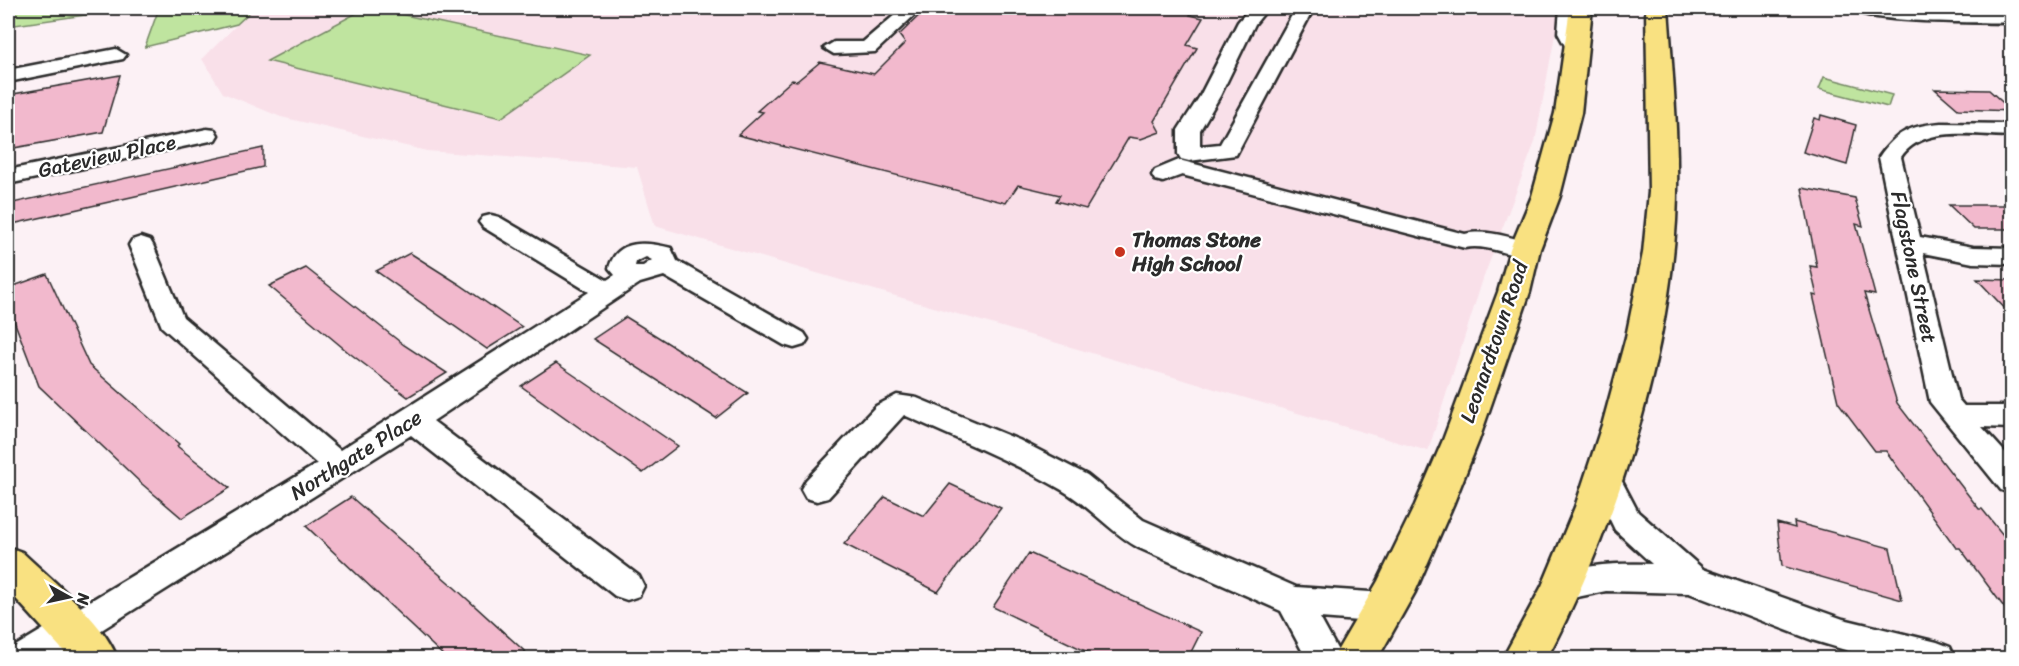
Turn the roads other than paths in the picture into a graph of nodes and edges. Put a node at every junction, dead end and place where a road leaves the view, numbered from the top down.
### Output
1 (913, 8) edge
2 (1259, 8) edge
3 (1305, 8) edge
4 (1569, 8) edge
5 (1581, 8) edge
6 (1636, 8) edge
7 (1657, 8) edge
8 (1860, 8) edge
9 (2003, 8) edge
10 (2012, 15) edge
11 (834, 48) dead end
12 (1576, 49) junction
13 (117, 55) dead end
14 (8, 76) edge
15 (1660, 79) junction
16 (2012, 130) edge
17 (207, 135) dead end
18 (1163, 175) dead end
19 (8, 177) edge
20 (491, 222) dead end
21 (1908, 242) junction
22 (141, 245) dead end
23 (2012, 255) edge
24 (1522, 258) junction
25 (608, 292) junction
26 (794, 339) dead end
27 (1956, 416) junction
28 (2012, 417) edge
29 (412, 420) junction
30 (339, 465) junction
31 (1604, 476) junction
32 (2012, 482) edge
33 (817, 489) dead end
34 (8, 564) edge
35 (1691, 579) junction
36 (627, 586) dead end
37 (1563, 586) junction
38 (1293, 601) junction
39 (1384, 608) junction
40 (84, 644) edge
41 (27, 658) edge
42 (1324, 658) edge
43 (1355, 658) edge
44 (1525, 658) edge
45 (1937, 658) edge

1 - 11 street
2 - 3 street
4 - 12 street
5 - 12 main road, Leonardtown Road
6 - 15 main road
7 - 15 main road
8 - 10 street
9 - 10 street
12 - 24 main road, Leonardtown Road
13 - 14 street
15 - 31 main road
16 - 21 street, Flagstone Street
17 - 19 street, Gateview Place
18 - 24 street
20 - 25 street
21 - 23 street
21 - 27 street, Flagstone Street
22 - 30 street
24 - 39 main road, Leonardtown Road
25 - 26 street, Northgate Place
25 - 29 street, Northgate Place
27 - 28 street
27 - 32 street, Flagstone Street
29 - 30 street, Northgate Place
29 - 36 street
30 - 40 street, Northgate Place
31 - 35 street
31 - 37 main road
33 - 38 street
34 - 40 main road
35 - 37 street
35 - 45 street
37 - 44 main road
38 - 39 street
38 - 42 street
39 - 43 main road, Leonardtown Road
40 - 41 street, Northgate Place

